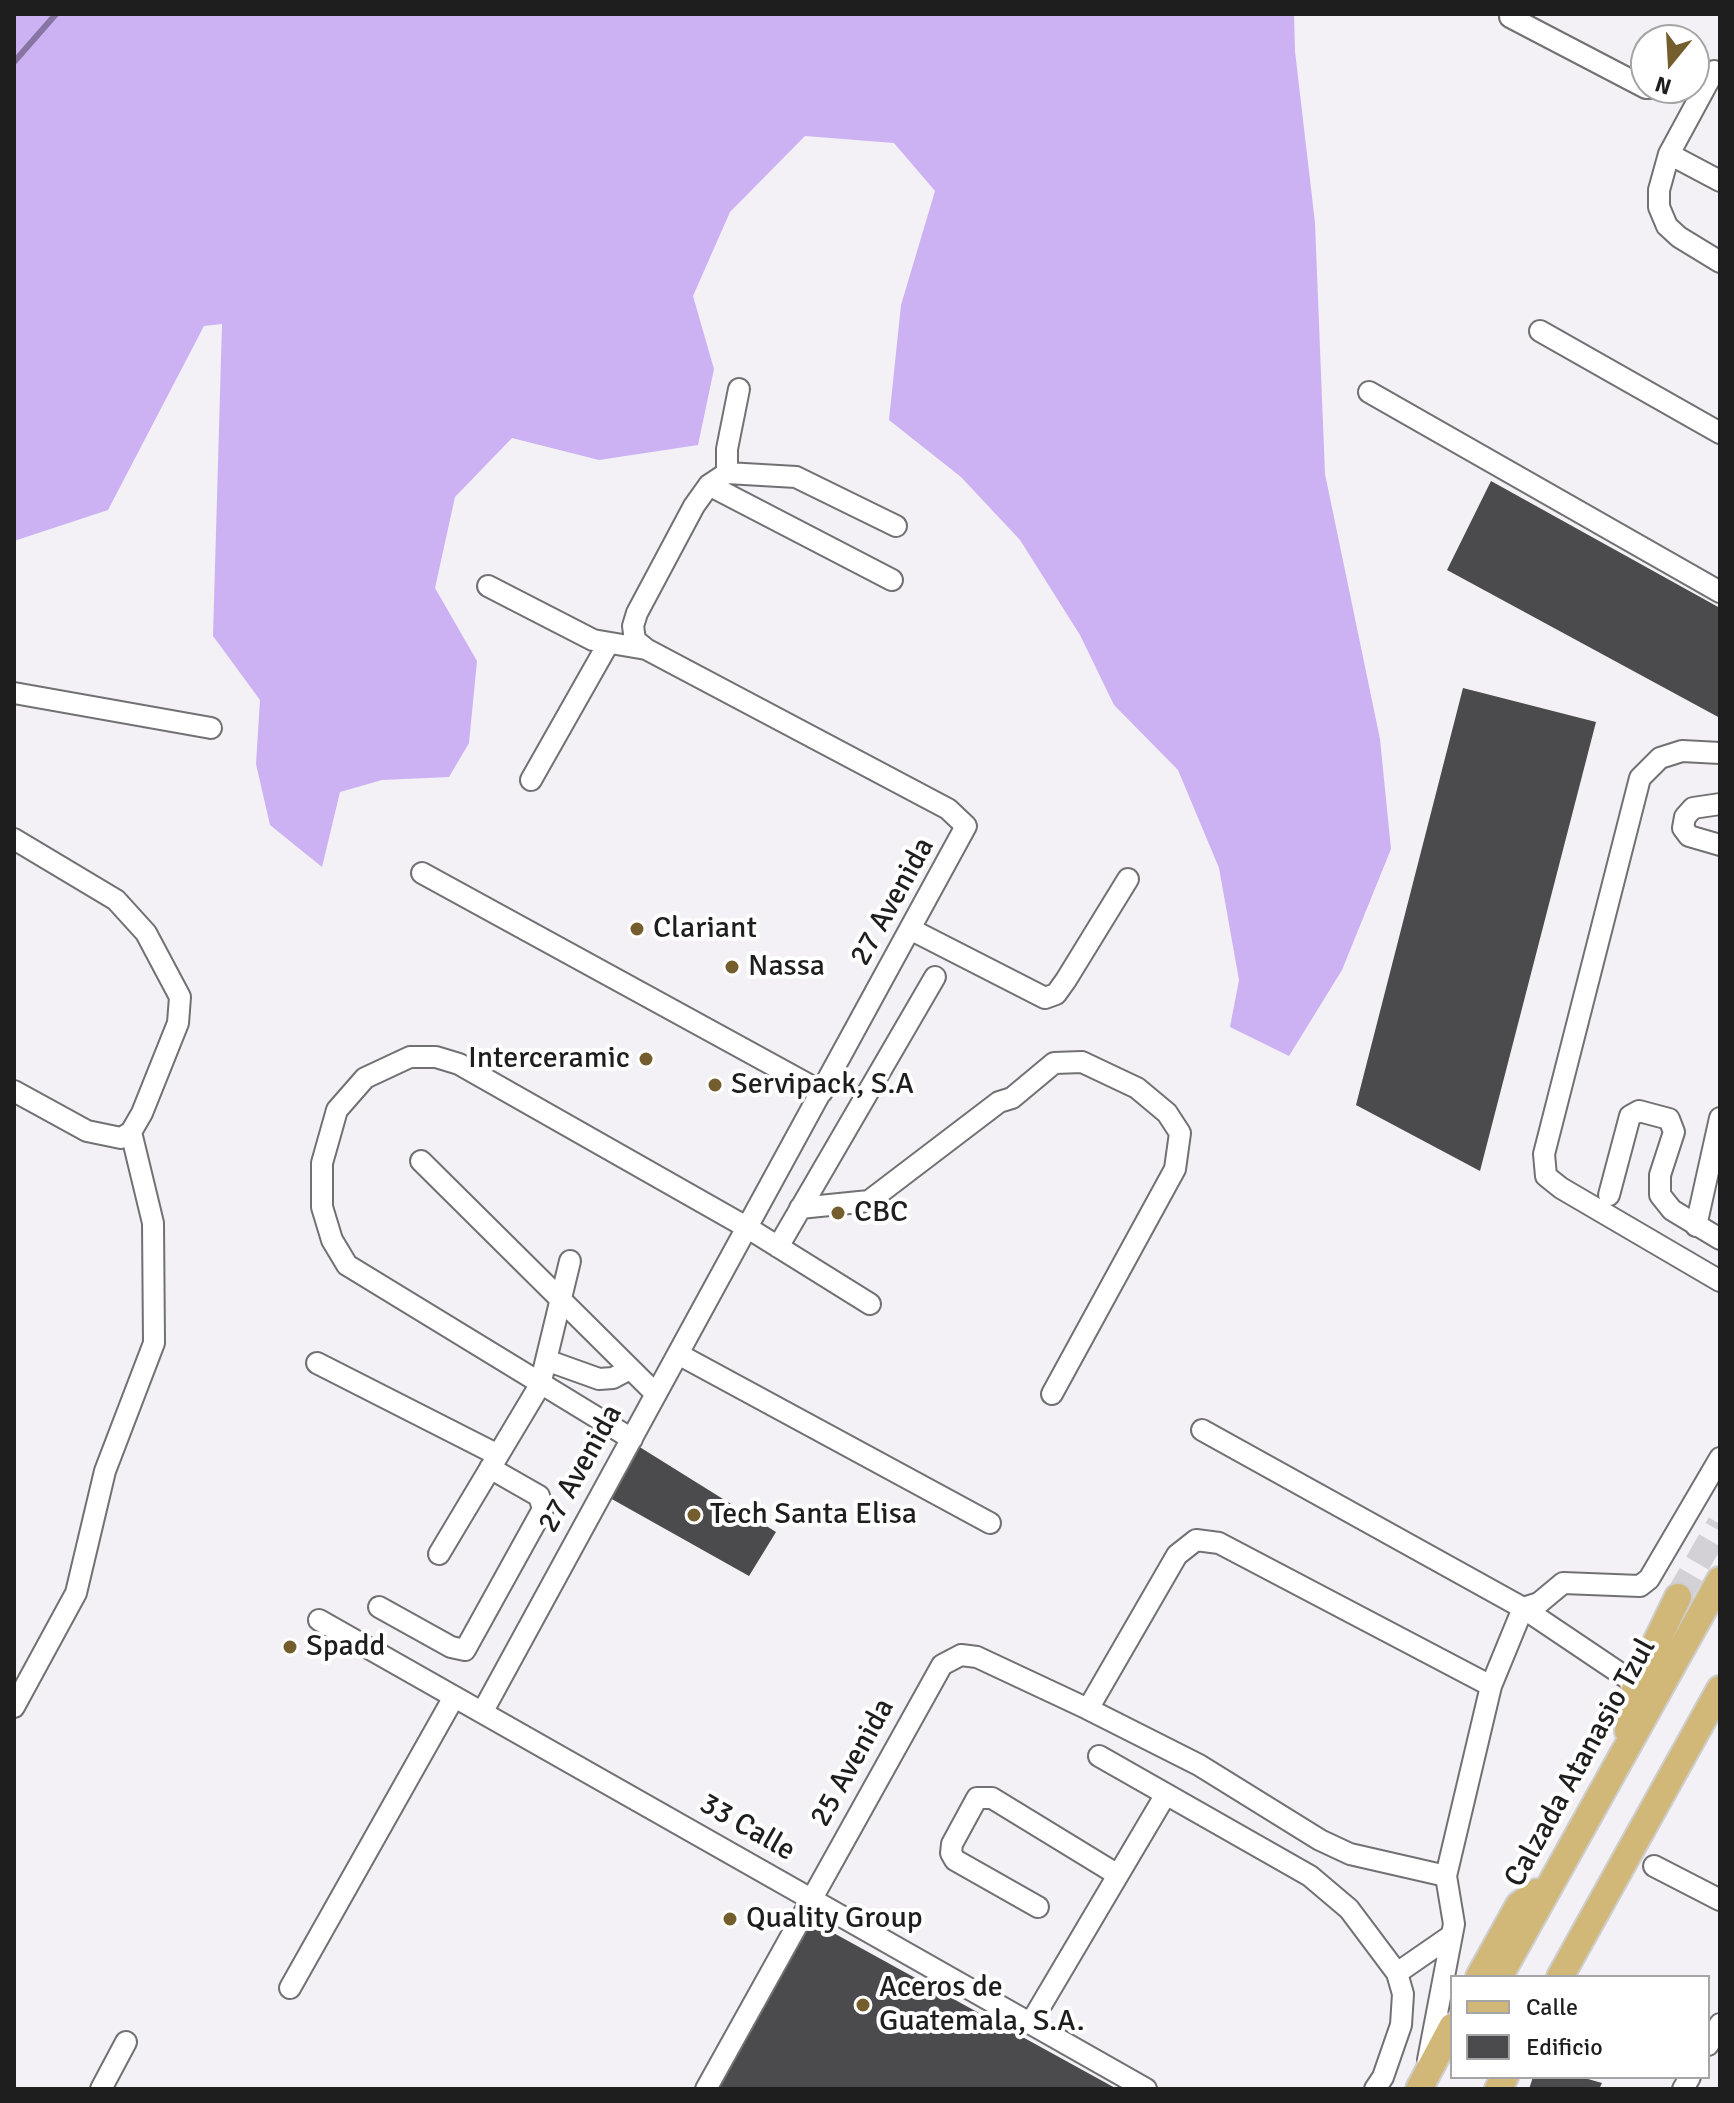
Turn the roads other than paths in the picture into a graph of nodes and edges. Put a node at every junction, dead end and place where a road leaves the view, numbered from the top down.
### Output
1 (1510, 17) dead end
2 (1630, 80) edge
3 (1694, 104) edge
4 (1669, 154) junction
5 (1720, 181) edge
6 (1720, 262) edge
7 (1540, 331) dead end
8 (739, 389) dead end
9 (1369, 392) dead end
10 (1720, 433) edge
11 (727, 473) junction
12 (709, 485) junction
13 (896, 526) dead end
14 (892, 580) dead end
15 (488, 586) dead end
16 (1720, 592) edge
17 (608, 644) junction
18 (646, 649) junction
19 (14, 693) edge
20 (211, 728) dead end
21 (1720, 753) edge
22 (531, 780) dead end
23 (1720, 804) edge
24 (15, 840) edge
25 (1720, 845) edge
26 (422, 873) dead end
27 (1128, 879) dead end
28 (912, 930) junction
29 (935, 977) dead end
30 (822, 1092) junction
31 (15, 1093) edge
32 (1720, 1118) edge
33 (131, 1132) junction
34 (421, 1161) dead end
35 (1609, 1195) dead end
36 (800, 1208) junction
37 (1696, 1226) junction
38 (748, 1228) junction
39 (1720, 1239) edge
40 (778, 1247) junction
41 (570, 1261) dead end
42 (1720, 1281) edge
43 (560, 1300) junction
44 (870, 1304) dead end
45 (678, 1354) junction
46 (546, 1360) junction
47 (317, 1363) dead end
48 (630, 1369) junction
49 (540, 1385) junction
50 (656, 1394) junction
51 (1052, 1394) dead end
52 (1202, 1430) dead end
53 (632, 1439) junction
54 (1720, 1458) edge
55 (494, 1462) junction
56 (990, 1523) dead end
57 (439, 1554) dead end
58 (1720, 1580) edge
59 (1678, 1597) tunnel mouth
60 (379, 1607) dead end
61 (1523, 1608) junction
62 (319, 1620) dead end
63 (1636, 1684) junction
64 (1491, 1686) junction
65 (1720, 1689) edge
66 (454, 1697) junction
67 (14, 1707) edge
68 (1088, 1709) junction
69 (483, 1711) junction
70 (1625, 1752) junction
71 (1099, 1756) dead end
72 (1166, 1794) junction
73 (1654, 1866) dead end
74 (1118, 1875) junction
75 (1446, 1876) junction
76 (1553, 1880) junction
77 (811, 1899) junction
78 (1720, 1900) edge
79 (1038, 1907) dead end
80 (1452, 1935) junction
81 (1397, 1973) junction
82 (1480, 1975) edge
83 (1500, 1975) edge
84 (1561, 1975) edge
85 (290, 1988) dead end
86 (1030, 2024) junction
87 (1720, 2024) edge
88 (1450, 2032) edge
89 (126, 2042) dead end
90 (1710, 2042) edge
91 (1450, 2064) edge
92 (1427, 2086) edge
93 (101, 2089) edge
94 (706, 2089) edge
95 (1146, 2089) edge
96 (1375, 2089) edge

1 - 2 street
3 - 4 street
4 - 5 street
4 - 6 street
7 - 10 street
8 - 11 street
9 - 16 street
11 - 12 street
11 - 13 street
12 - 14 street
12 - 18 street
15 - 17 street
17 - 18 street
17 - 22 street
18 - 28 street, 27 Avenida
19 - 20 street
21 - 42 street
23 - 25 street
24 - 33 street
26 - 30 street
27 - 28 street
28 - 30 street, 27 Avenida
29 - 36 street
30 - 38 street, 27 Avenida
31 - 33 street
32 - 37 street
33 - 67 street
34 - 43 street
35 - 37 street
36 - 40 street
36 - 51 street
37 - 39 street
38 - 40 street
38 - 45 street, 27 Avenida
38 - 49 street
40 - 44 street
41 - 43 street
43 - 46 street
43 - 48 street
45 - 50 street, 27 Avenida
45 - 56 street
46 - 48 street
46 - 49 street
47 - 55 street
48 - 50 street
49 - 53 street
49 - 55 street
50 - 53 street, 27 Avenida
52 - 61 street
53 - 69 street, 27 Avenida
54 - 61 street
55 - 57 street
55 - 60 street
58 - 70 main road, Calzada Atanasio Tzul
59 - 63 main road
61 - 63 street
61 - 64 street
62 - 66 street, 33 Calle
63 - 70 main road
64 - 68 street
64 - 75 street
65 - 84 main road
66 - 69 street, 33 Calle
66 - 85 street
68 - 75 street, 25 Avenida
68 - 77 street, 25 Avenida
69 - 77 street, 33 Calle
70 - 76 main road, Calzada Atanasio Tzul
71 - 72 street
72 - 74 street
72 - 81 street
73 - 78 street
74 - 79 street
74 - 86 street
75 - 80 street
76 - 82 main road
76 - 83 main road, Calzada Atanasio Tzul
77 - 86 street, 33 Calle
77 - 94 street, 25 Avenida
80 - 81 street
80 - 92 street
81 - 96 street
86 - 95 street, 33 Calle
87 - 90 street
88 - 92 main road
89 - 93 street
91 - 92 main road

